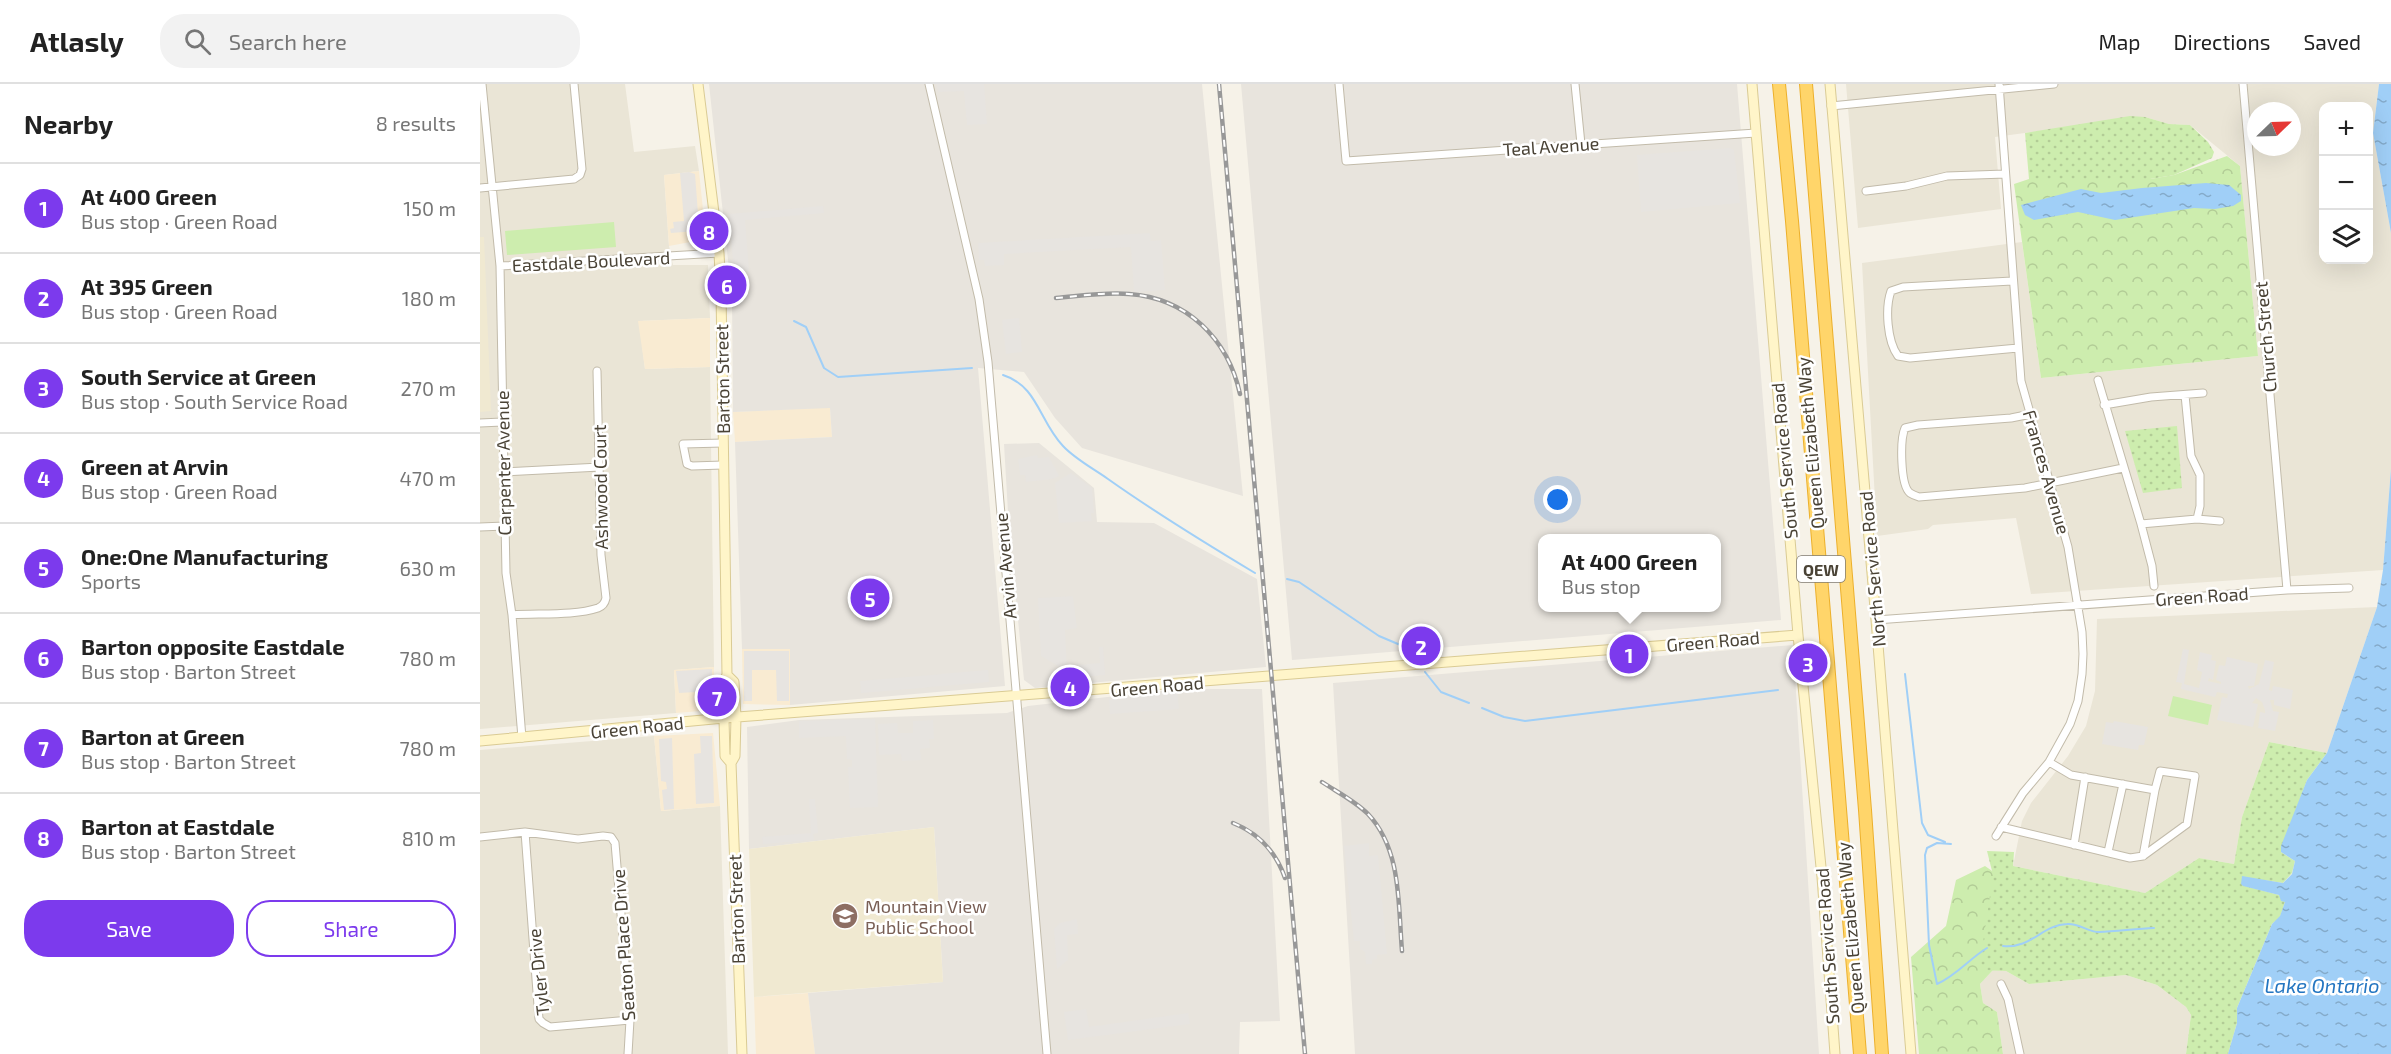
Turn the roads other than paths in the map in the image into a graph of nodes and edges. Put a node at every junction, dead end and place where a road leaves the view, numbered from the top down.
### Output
1 (482, 84) edge
2 (574, 84) edge
3 (698, 84) edge
4 (929, 84) edge
5 (1339, 84) edge
6 (1575, 84) edge
7 (1752, 84) edge
8 (1779, 84) edge
9 (1806, 84) edge
10 (1830, 84) edge
11 (2054, 84) edge
12 (2243, 84) edge
13 (1999, 87) edge
14 (1831, 106) junction
15 (1756, 133) junction
16 (1581, 144) junction
17 (2005, 174) junction
18 (492, 187) junction
19 (480, 188) edge
20 (1866, 191) dead end
21 (719, 253) junction
22 (500, 266) junction
23 (2012, 281) junction
24 (2018, 348) junction
25 (597, 371) dead end
26 (2098, 380) dead end
27 (2203, 393) dead end
28 (2185, 395) junction
29 (2104, 405) junction
30 (2031, 414) junction
31 (502, 422) junction
32 (480, 423) edge
33 (723, 443) junction
34 (723, 465) junction
35 (600, 467) junction
36 (2123, 468) junction
37 (503, 472) junction
38 (2051, 484) junction
39 (2197, 519) junction
40 (2220, 521) dead end
41 (2141, 524) junction
42 (505, 526) junction
43 (480, 527) edge
44 (2154, 586) dead end
45 (2349, 588) dead end
46 (2288, 590) junction
47 (2078, 606) junction
48 (512, 615) junction
49 (1876, 620) junction
50 (1798, 634) junction
51 (727, 675) junction
52 (1017, 697) junction
53 (736, 717) junction
54 (724, 718) junction
55 (522, 738) junction
56 (480, 741) edge
57 (2049, 762) junction
58 (731, 763) junction
59 (2085, 777) junction
60 (2123, 784) junction
61 (2155, 789) junction
62 (2001, 827) junction
63 (525, 832) junction
64 (1996, 836) dead end
65 (480, 837) edge
66 (2074, 845) junction
67 (2108, 852) junction
68 (2143, 856) junction
69 (2001, 984) dead end
70 (630, 1020) junction
71 (628, 1054) edge
72 (742, 1054) edge
73 (1047, 1054) edge
74 (1835, 1054) edge
75 (1860, 1054) edge
76 (1882, 1054) edge
77 (1911, 1054) edge
78 (2019, 1054) edge

1 - 18 street, Carpenter Avenue
2 - 18 street
3 - 21 street, Barton Street
4 - 52 street, Arvin Avenue
5 - 16 street, Teal Avenue
6 - 16 street
7 - 15 street, South Service Road
8 - 75 highway, Queen Elizabeth Way / QEW
9 - 76 highway, Queen Elizabeth Way / QEW
10 - 14 street, North Service Road
11 - 13 street
12 - 46 street, Church Street
13 - 14 street
13 - 17 street, Frances Avenue
14 - 49 street, North Service Road
15 - 16 street, Teal Avenue
15 - 50 street, South Service Road
17 - 20 street
17 - 23 street, Frances Avenue
18 - 19 street
18 - 22 street, Carpenter Avenue
21 - 22 street, Eastdale Boulevard
21 - 33 street, Barton Street
22 - 31 street, Carpenter Avenue
23 - 24 street, Frances Avenue
23 - 24 street
24 - 30 street, Frances Avenue
25 - 35 street, Ashwood Court
26 - 29 street
27 - 28 street
28 - 29 street
28 - 39 street
29 - 36 street
30 - 38 street, Frances Avenue
30 - 38 street
31 - 32 street
31 - 37 street, Carpenter Avenue
33 - 34 street, Barton Street
33 - 34 street
34 - 51 street, Barton Street
35 - 37 street
35 - 48 street, Ashwood Court
36 - 38 street
36 - 41 street
37 - 42 street, Carpenter Avenue
38 - 47 street, Frances Avenue
39 - 40 street
39 - 41 street
41 - 44 street
42 - 43 street
42 - 48 street, Carpenter Avenue
45 - 46 street, Green Road
46 - 47 street, Green Road
47 - 49 street, Green Road
47 - 57 street, Frances Avenue
48 - 55 street, Carpenter Avenue
49 - 77 street, North Service Road
50 - 52 street, Green Road
50 - 74 street, South Service Road
51 - 53 street, Barton Street
51 - 54 street, Barton Street
52 - 53 street, Green Road
52 - 73 street, Arvin Avenue
53 - 54 street, Green Road
53 - 58 street, Barton Street
54 - 55 street, Green Road
54 - 58 street, Barton Street
55 - 56 street, Green Road
57 - 59 street
57 - 62 street, Frances Avenue
58 - 72 street, Barton Street
59 - 60 street
59 - 66 street
60 - 61 street
60 - 67 street
61 - 68 street
61 - 68 street
62 - 64 street, Frances Avenue
62 - 66 street
63 - 65 street
63 - 70 street, Seaton Place Drive
63 - 70 street, Tyler Drive
66 - 67 street
67 - 68 street
69 - 78 street
70 - 71 street, Seaton Place Drive

